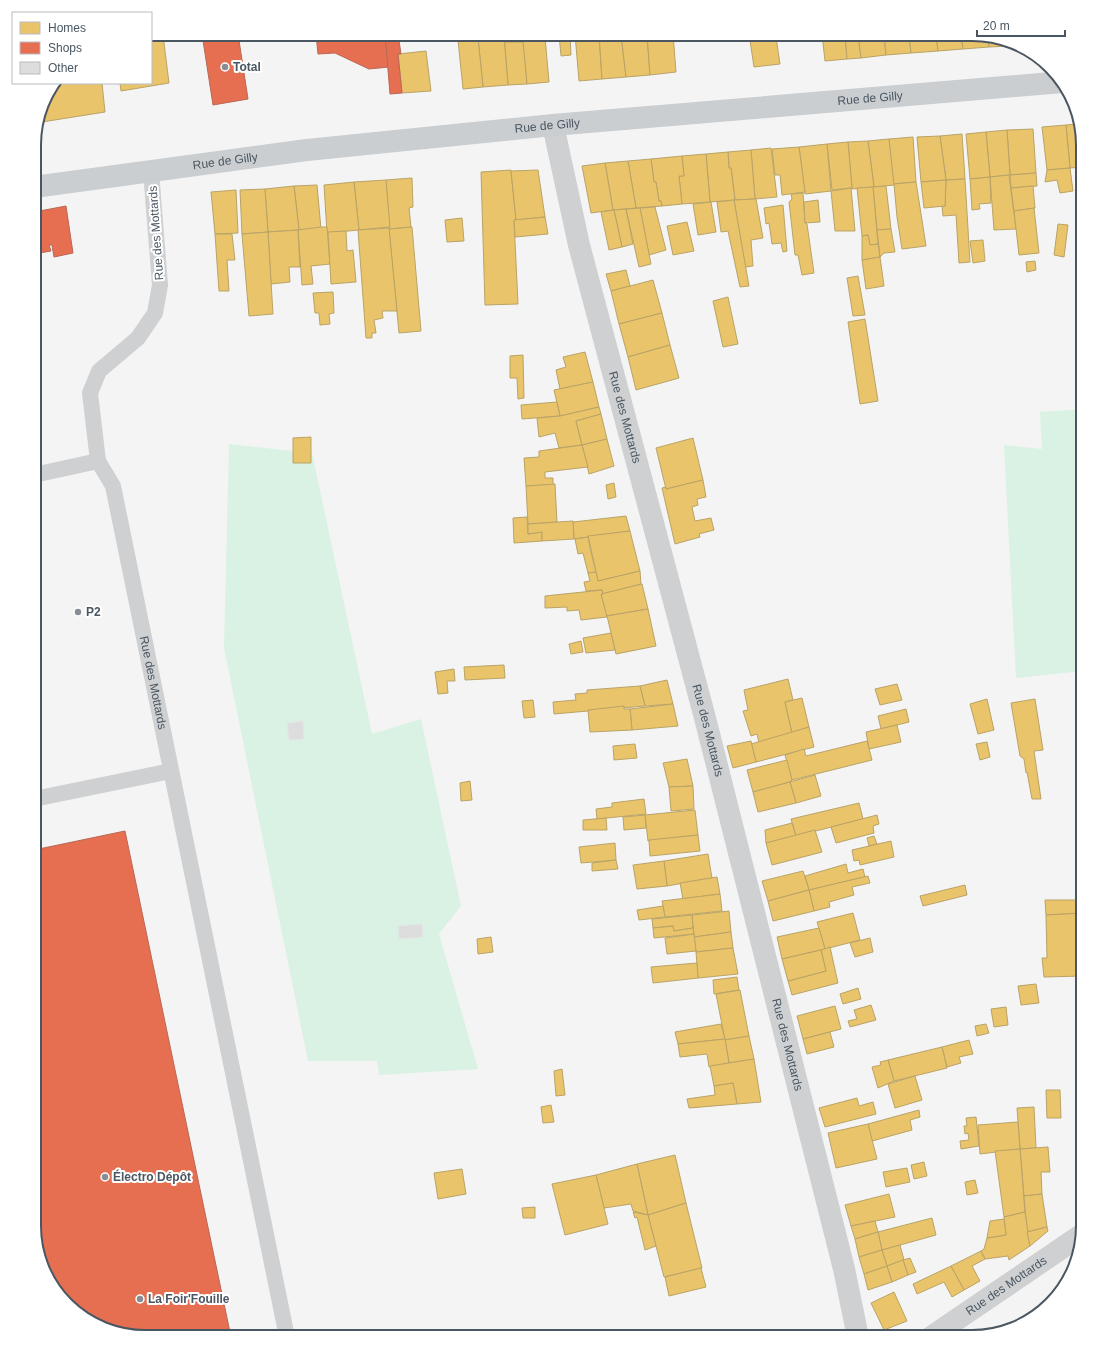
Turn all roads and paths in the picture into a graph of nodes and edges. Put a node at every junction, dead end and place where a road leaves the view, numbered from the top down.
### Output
1 (1056, 83) edge
2 (553, 125) junction
3 (152, 171) junction
4 (41, 186) edge
5 (98, 461) junction
6 (41, 473) edge
7 (171, 771) junction
8 (41, 798) edge
9 (1075, 1239) edge
10 (286, 1330) edge
11 (857, 1330) edge
12 (942, 1330) edge

1 - 2 main road, Rue de Gilly
2 - 3 main road, Rue de Gilly
2 - 11 street, Rue des Mottards
3 - 4 main road, Rue de Gilly
3 - 5 lane, Rue des Mottards
5 - 6 lane
5 - 7 lane, Rue des Mottards
7 - 8 lane
7 - 10 lane, Rue des Mottards
9 - 12 street, Rue des Mottards

